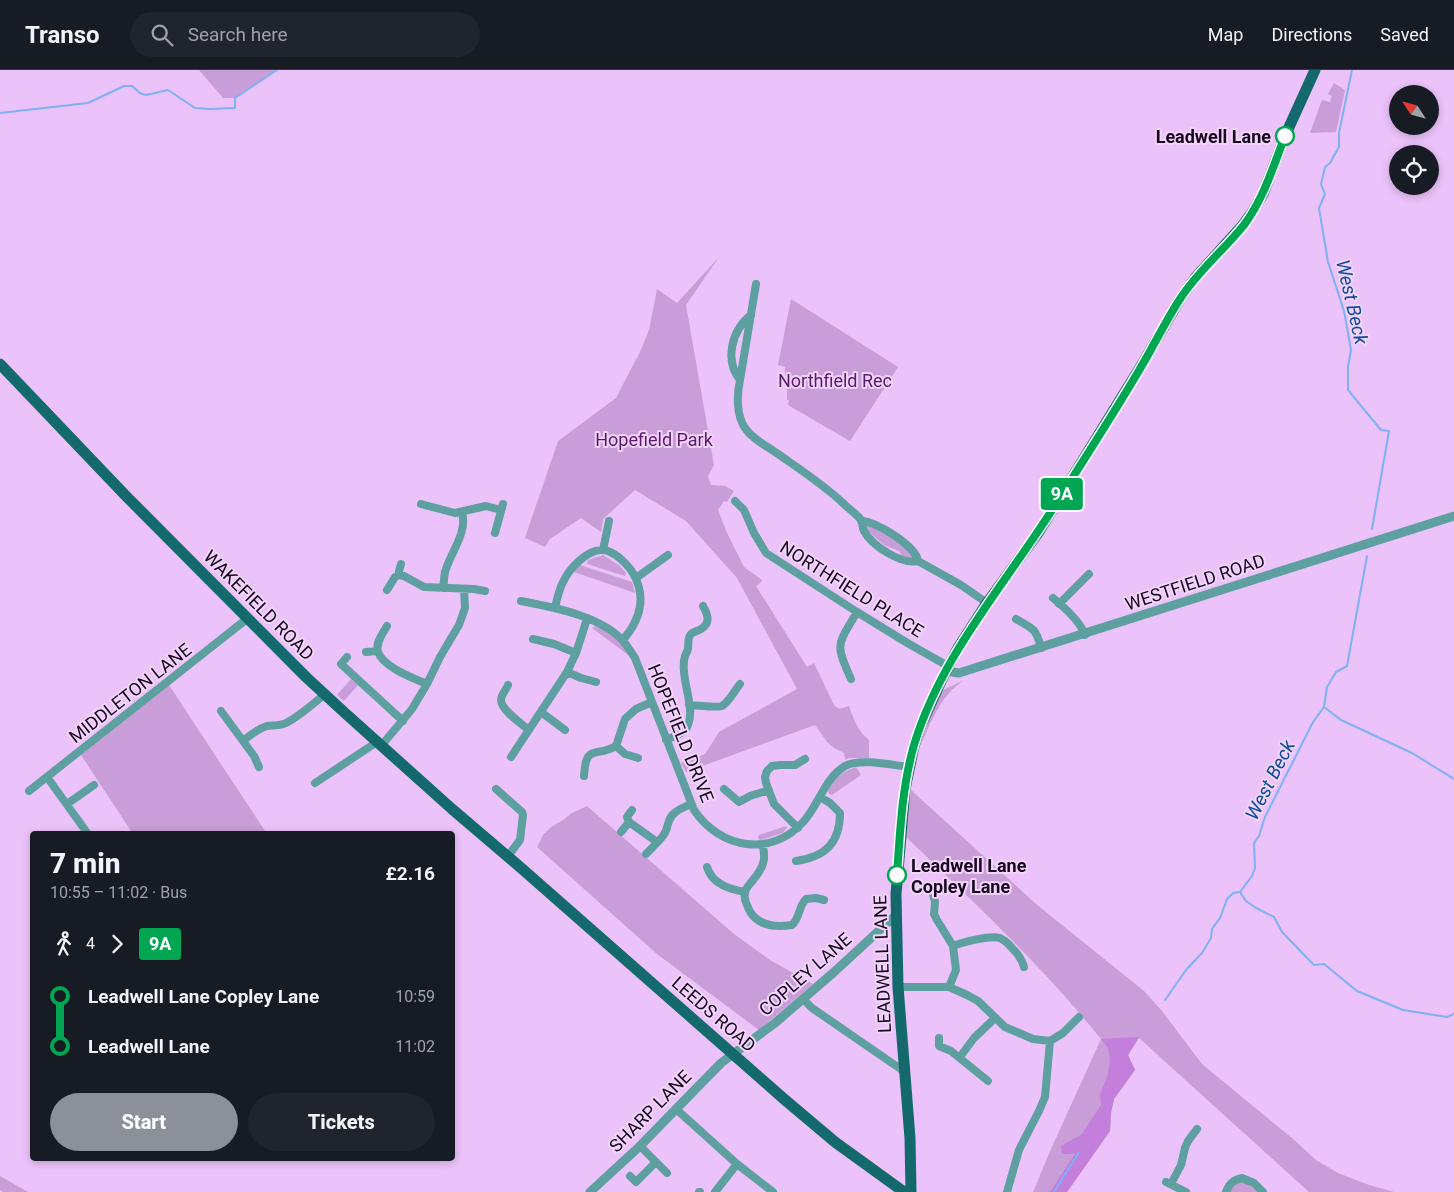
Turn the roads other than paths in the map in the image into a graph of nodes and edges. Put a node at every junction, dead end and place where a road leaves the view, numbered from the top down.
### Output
1 (1314, 70) edge
2 (756, 284) dead end
3 (751, 315) junction
4 (0, 364) edge
5 (740, 380) junction
6 (735, 501) dead end
7 (421, 504) dead end
8 (436, 508) junction
9 (462, 512) junction
10 (1454, 516) edge
11 (433, 518) dead end
12 (609, 520) dead end
13 (861, 520) junction
14 (495, 533) dead end
15 (603, 550) junction
16 (668, 555) dead end
17 (918, 561) junction
18 (402, 564) dead end
19 (1089, 574) dead end
20 (399, 575) junction
21 (636, 578) junction
22 (443, 588) junction
23 (464, 589) junction
24 (387, 590) dead end
25 (485, 591) dead end
26 (521, 601) dead end
27 (987, 602) junction
28 (703, 606) dead end
29 (555, 608) junction
30 (857, 612) junction
31 (248, 618) junction
32 (587, 619) junction
33 (1016, 619) dead end
34 (387, 626) dead end
35 (1086, 635) junction
36 (533, 640) dead end
37 (623, 640) junction
38 (1041, 648) junction
39 (377, 651) junction
40 (366, 652) dead end
41 (576, 653) junction
42 (347, 657) dead end
43 (947, 668) junction
44 (567, 672) junction
45 (676, 674) dead end
46 (685, 674) junction
47 (851, 679) dead end
48 (596, 682) dead end
49 (427, 684) junction
50 (740, 684) dead end
51 (508, 685) dead end
52 (325, 694) junction
53 (652, 702) junction
54 (689, 705) junction
55 (221, 712) dead end
56 (541, 712) junction
57 (237, 716) dead end
58 (229, 721) junction
59 (402, 721) junction
60 (529, 730) junction
61 (565, 730) dead end
62 (666, 740) junction
63 (243, 741) junction
64 (379, 744) junction
65 (616, 746) junction
66 (512, 757) dead end
67 (638, 758) dead end
68 (804, 759) dead end
69 (909, 767) junction
70 (259, 770) dead end
71 (584, 776) dead end
72 (47, 778) junction
73 (315, 783) dead end
74 (94, 785) dead end
75 (496, 789) dead end
76 (724, 789) dead end
77 (769, 790) junction
78 (29, 791) dead end
79 (820, 798) junction
80 (67, 804) junction
81 (691, 804) junction
82 (628, 811) dead end
83 (629, 822) junction
84 (798, 828) junction
85 (86, 831) edge
86 (621, 832) dead end
87 (658, 842) junction
88 (762, 844) junction
89 (646, 854) dead end
90 (508, 856) junction
91 (796, 861) dead end
92 (700, 879) dead end
93 (931, 887) dead end
94 (744, 892) junction
95 (824, 900) dead end
96 (896, 915) junction
97 (953, 946) junction
98 (1024, 968) dead end
99 (898, 987) junction
100 (949, 987) junction
101 (803, 999) junction
102 (1079, 1017) dead end
103 (995, 1018) junction
104 (939, 1038) dead end
105 (1050, 1041) junction
106 (732, 1054) junction
107 (960, 1057) junction
108 (905, 1072) junction
109 (988, 1081) dead end
110 (676, 1110) junction
111 (1197, 1129) dead end
112 (640, 1146) junction
113 (656, 1162) junction
114 (737, 1164) junction
115 (911, 1167) junction
116 (1237, 1168) dead end
117 (667, 1173) dead end
118 (630, 1176) dead end
119 (1242, 1178) junction
120 (889, 1181) junction
121 (590, 1192) edge
122 (715, 1192) edge
123 (773, 1192) edge
124 (904, 1192) edge
125 (911, 1192) edge
126 (1007, 1192) edge
127 (1186, 1192) edge
128 (1226, 1192) edge
129 (1263, 1192) edge

1 - 27 main road, LEADWELL LANE
2 - 3 street
3 - 5 street
3 - 5 street
4 - 31 main road, WAKEFIELD ROAD
5 - 13 street
6 - 30 street, NORTHFIELD PLACE
7 - 8 street
8 - 9 street
8 - 11 street
9 - 14 street
9 - 22 street
10 - 35 street, WESTFIELD ROAD
12 - 15 street
13 - 17 street
13 - 17 street
15 - 21 street
15 - 29 street
16 - 21 street
17 - 27 street
18 - 20 street
19 - 35 street
20 - 22 street
20 - 24 street
21 - 37 street
22 - 23 street
23 - 25 street
23 - 49 street
26 - 29 street, HOPEFIELD DRIVE
27 - 43 main road, LEADWELL LANE
28 - 46 street
29 - 32 street, HOPEFIELD DRIVE
30 - 43 street, NORTHFIELD PLACE
30 - 47 street
31 - 52 main road, WAKEFIELD ROAD
31 - 72 street, MIDDLETON LANE
32 - 37 street, HOPEFIELD DRIVE
32 - 41 street
33 - 38 street
34 - 39 street
35 - 38 street, WESTFIELD ROAD
36 - 41 street
37 - 53 street, HOPEFIELD DRIVE
38 - 43 street, WESTFIELD ROAD
39 - 40 street
39 - 49 street
41 - 44 street
42 - 59 street
43 - 69 main road, LEADWELL LANE
44 - 48 street
44 - 56 street
45 - 46 street
46 - 54 street
49 - 59 street
50 - 54 street
51 - 60 street
52 - 63 street
52 - 64 main road, WAKEFIELD ROAD
53 - 62 street, HOPEFIELD DRIVE
53 - 65 street
54 - 62 street
55 - 58 street
56 - 60 street
56 - 61 street
57 - 58 street
58 - 63 street
59 - 64 street
60 - 66 street
62 - 81 street, HOPEFIELD DRIVE
63 - 70 street
64 - 73 street
64 - 90 main road, WAKEFIELD ROAD
65 - 67 street
65 - 71 street
68 - 77 street
69 - 79 street, HOPEFIELD DRIVE
69 - 96 main road, LEADWELL LANE
72 - 78 street, MIDDLETON LANE
72 - 80 street
74 - 80 street
75 - 90 street
76 - 77 street
77 - 84 street
79 - 84 street, HOPEFIELD DRIVE
79 - 91 street
80 - 85 street
81 - 87 street
81 - 88 street, HOPEFIELD DRIVE
82 - 83 street
83 - 86 street
83 - 87 street
84 - 88 street, HOPEFIELD DRIVE
87 - 89 street
88 - 94 street
90 - 106 main road, LEEDS ROAD
92 - 94 street
93 - 97 street
94 - 95 street
96 - 99 main road, LEADWELL LANE
96 - 101 street, COPLEY LANE
97 - 98 street
97 - 100 street
99 - 100 street
99 - 108 main road, LEADWELL LANE
100 - 103 street
101 - 106 street, COPLEY LANE
101 - 108 street
102 - 105 street
103 - 105 street
103 - 107 street
104 - 107 street
105 - 126 street
106 - 110 street, SHARP LANE
106 - 120 main road, LEEDS ROAD
107 - 109 street
108 - 115 main road, LEADWELL LANE
110 - 112 street, SHARP LANE
110 - 114 street
111 - 127 street
112 - 113 street
112 - 121 street, SHARP LANE
113 - 117 street
113 - 118 street
114 - 122 street
114 - 123 street
115 - 120 main road
115 - 125 main road, LEADWELL LANE
116 - 119 street
119 - 128 street
119 - 129 street
120 - 124 main road, LEEDS ROAD

